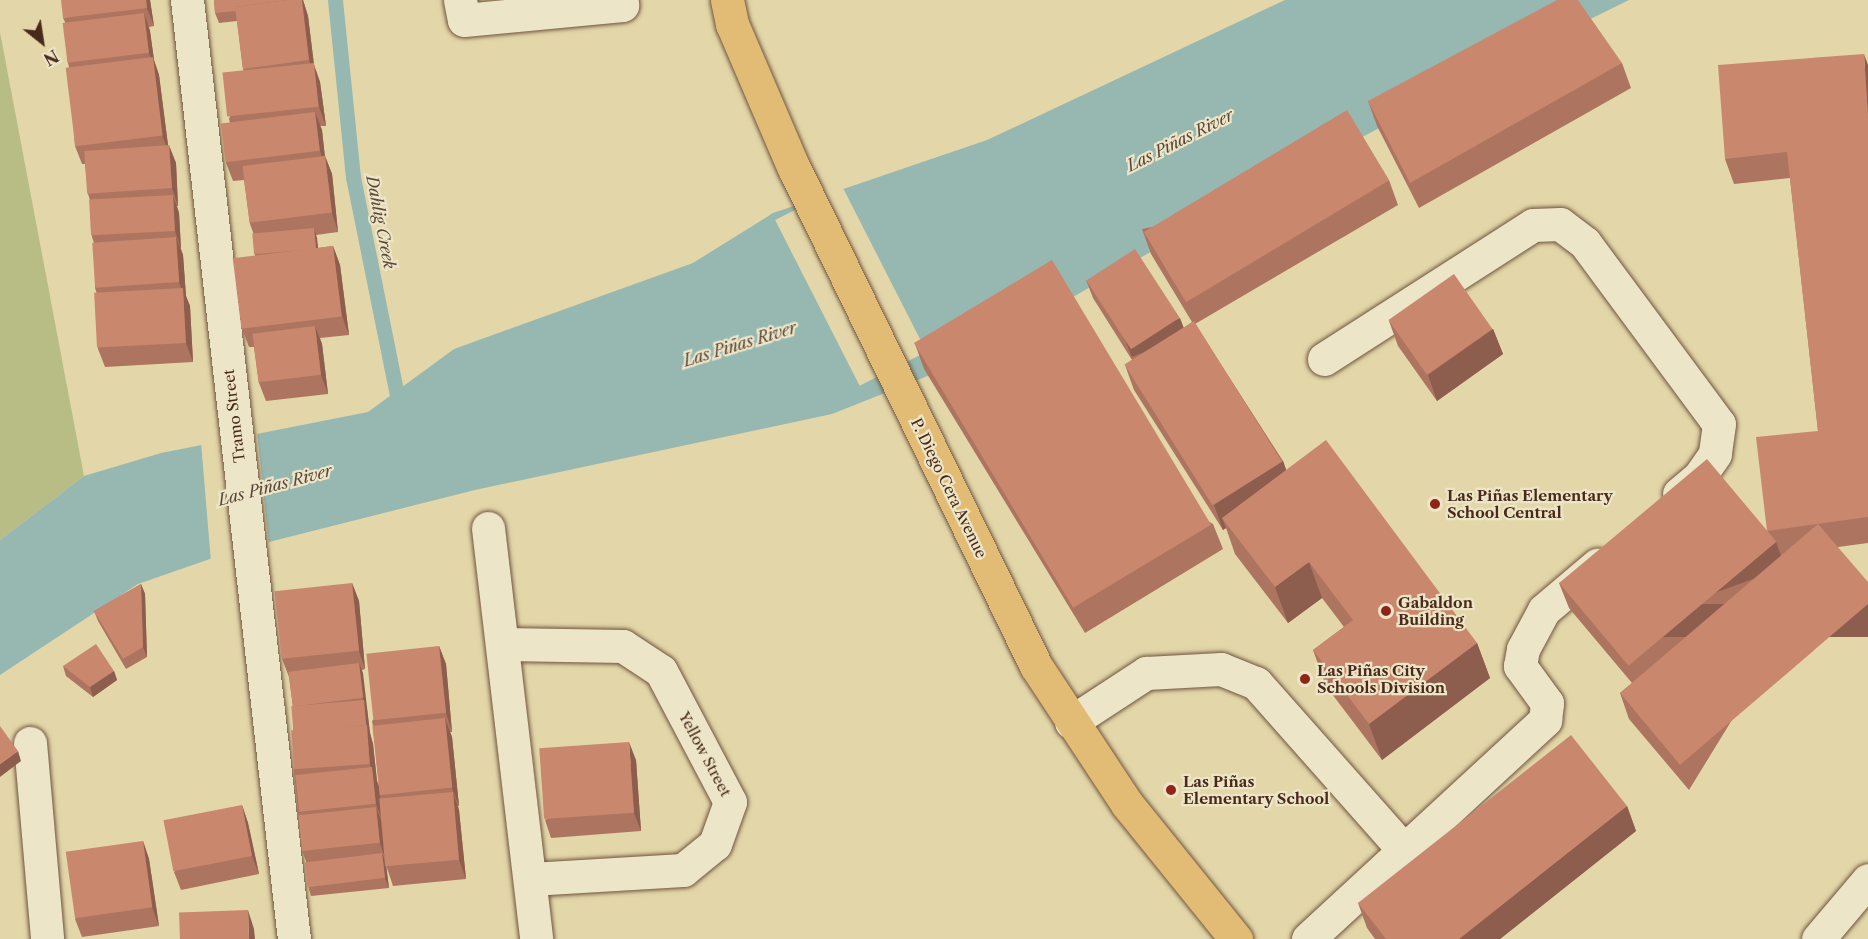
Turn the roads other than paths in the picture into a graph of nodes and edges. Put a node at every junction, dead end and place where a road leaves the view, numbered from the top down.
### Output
1 (187, 0) edge
2 (460, 0) edge
3 (621, 0) edge
4 (727, 0) edge
5 (1324, 359) dead end
6 (1656, 514) edge
7 (488, 528) dead end
8 (1622, 543) edge
9 (504, 644) junction
10 (1071, 722) junction
11 (30, 743) dead end
12 (1404, 850) junction
13 (530, 879) junction
14 (1868, 880) edge
15 (47, 939) edge
16 (294, 939) edge
17 (536, 939) edge
18 (1236, 939) edge
19 (1308, 939) edge
20 (1818, 939) edge

1 - 16 street, Tramo Street
2 - 3 street
4 - 10 main road, P. Diego Cera Avenue
5 - 6 street
7 - 9 street
8 - 12 street
9 - 13 street
9 - 13 street, Yellow Street
10 - 12 street
10 - 18 main road, P. Diego Cera Avenue
11 - 15 street
12 - 19 street
13 - 17 street
14 - 20 street

